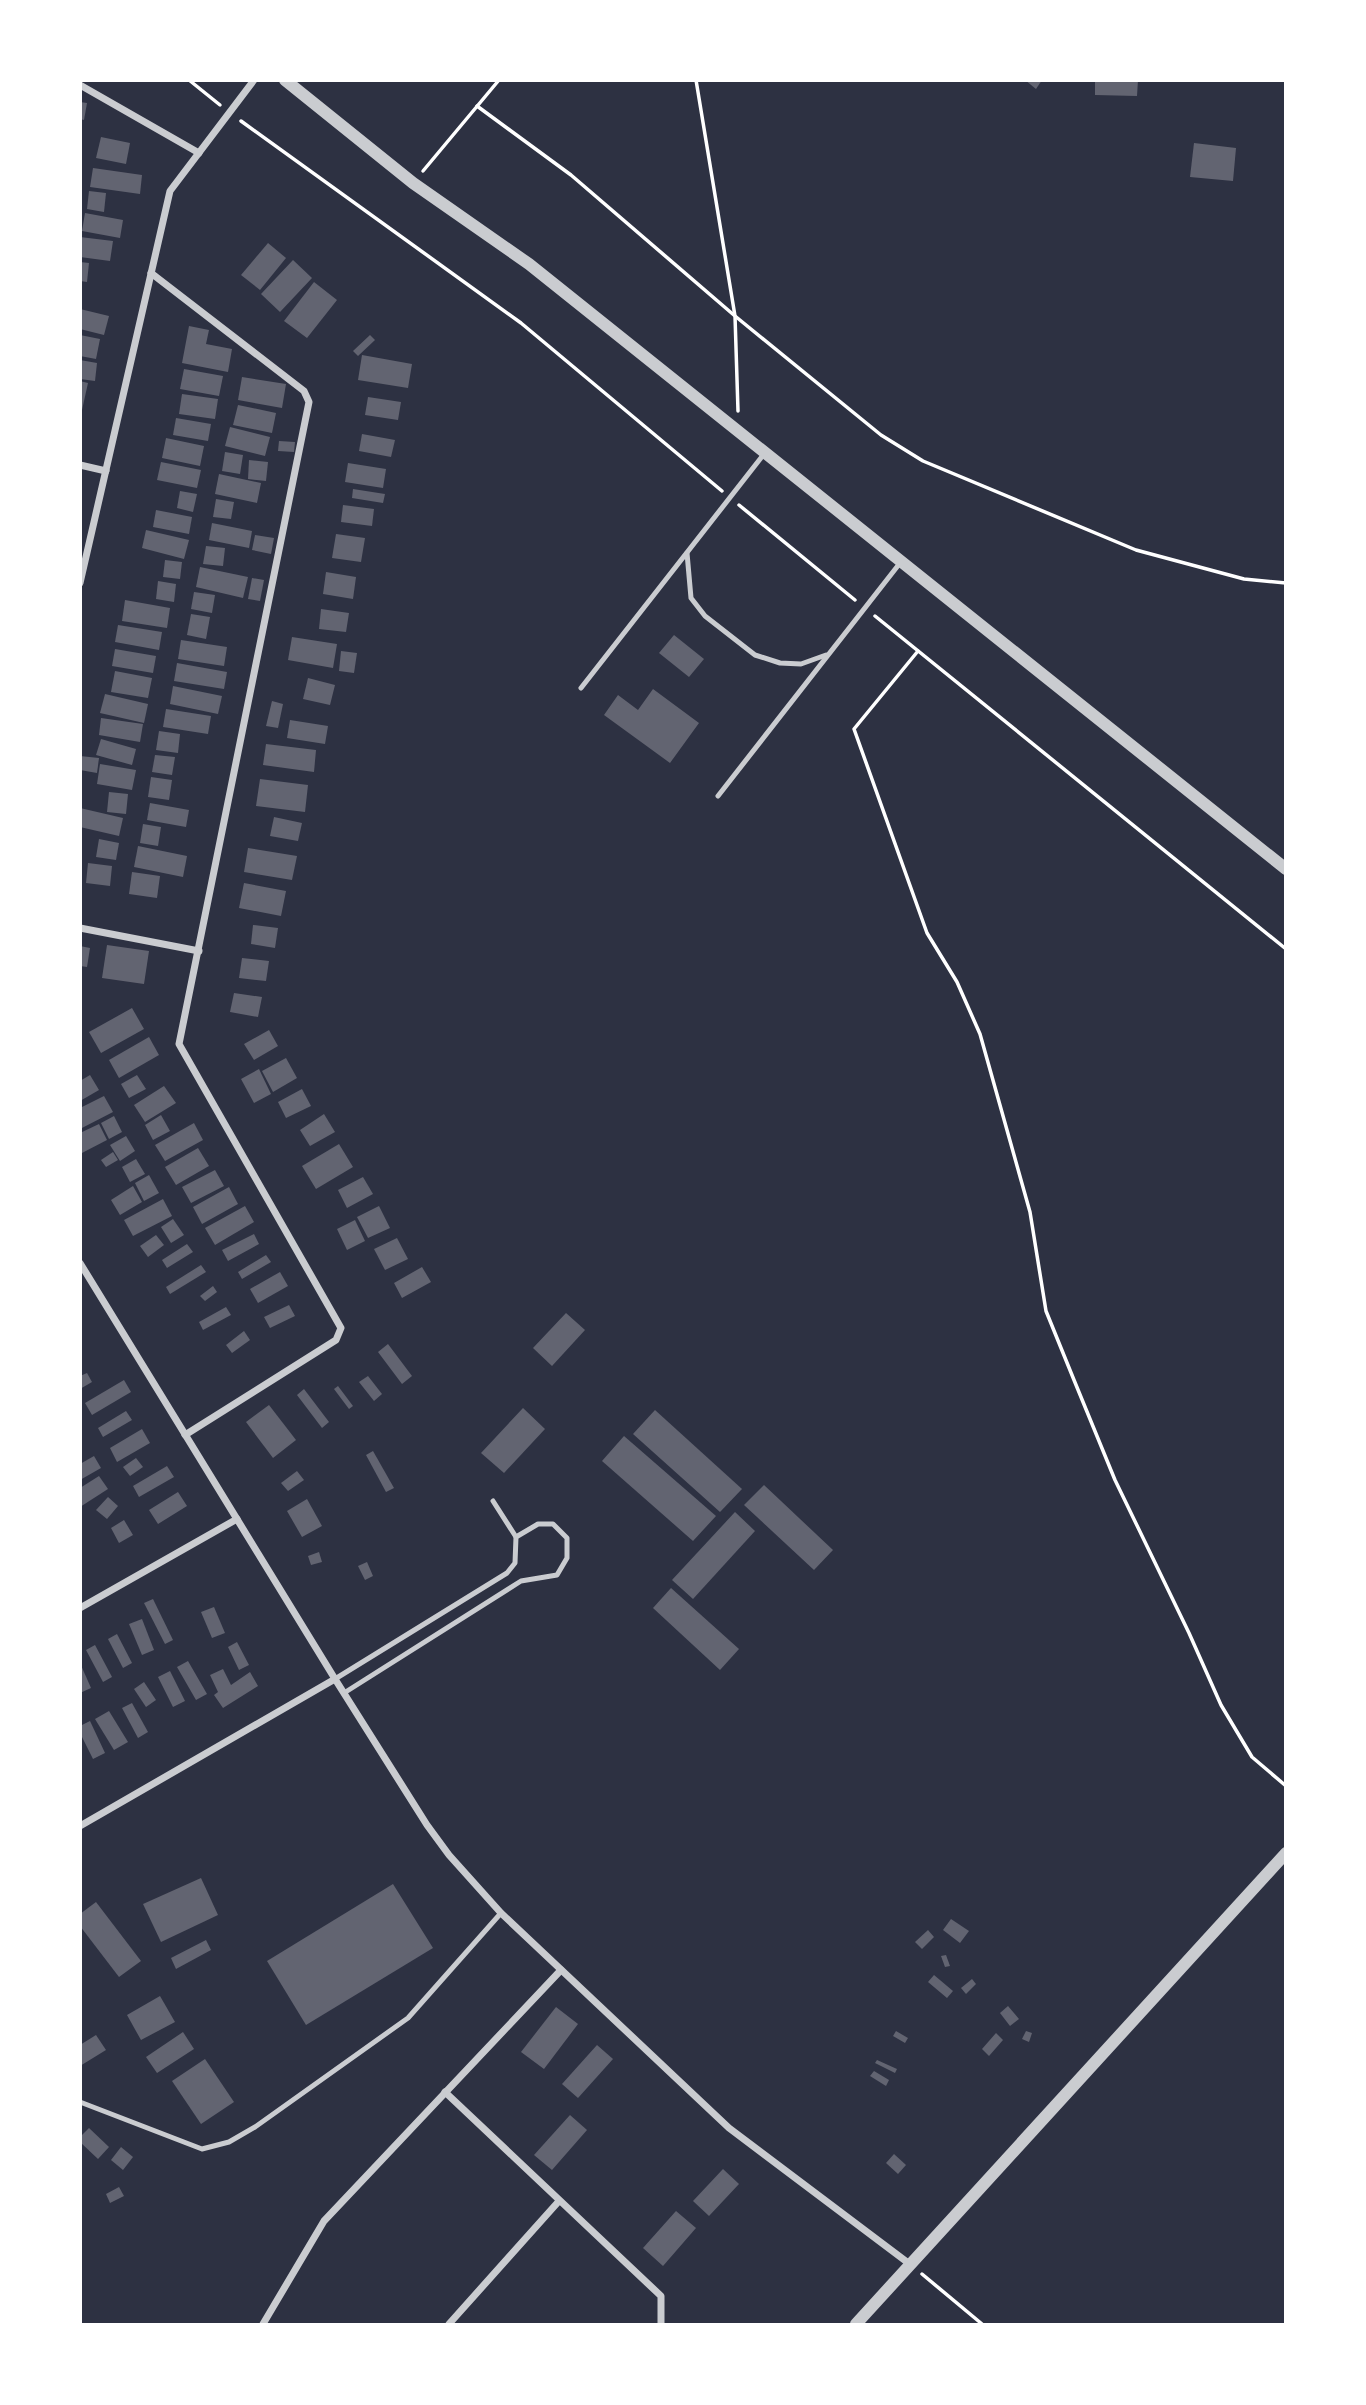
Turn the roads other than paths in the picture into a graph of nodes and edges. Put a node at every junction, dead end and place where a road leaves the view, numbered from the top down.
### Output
1 (254, 80) edge
2 (285, 80) edge
3 (80, 85) edge
4 (199, 153) junction
5 (151, 274) junction
6 (764, 454) junction
7 (80, 465) edge
8 (106, 471) junction
9 (687, 553) junction
10 (900, 563) junction
11 (80, 583) edge
12 (829, 653) junction
13 (581, 688) dead end
14 (718, 796) dead end
15 (1286, 869) edge
16 (80, 928) edge
17 (199, 951) junction
18 (80, 1263) edge
19 (185, 1434) junction
20 (493, 1501) dead end
21 (237, 1518) junction
22 (516, 1537) junction
23 (80, 1608) edge
24 (335, 1679) junction
25 (344, 1693) junction
26 (80, 1826) edge
27 (1286, 1853) edge
28 (501, 1913) junction
29 (561, 1970) junction
30 (444, 2092) junction
31 (80, 2102) edge
32 (559, 2201) junction
33 (911, 2265) junction
34 (263, 2325) edge
35 (449, 2325) edge
36 (661, 2325) edge
37 (856, 2325) edge

1 - 4 street
2 - 6 street
3 - 4 street
4 - 5 street
5 - 8 street
5 - 17 street
6 - 9 lane
6 - 10 street
7 - 8 street
8 - 11 street
9 - 12 lane
9 - 13 lane
10 - 12 lane
10 - 15 street
12 - 14 lane
16 - 17 street
17 - 19 street
18 - 19 street
19 - 21 street
20 - 22 lane
21 - 23 street
21 - 24 street
22 - 24 lane
22 - 25 lane
24 - 25 street
24 - 26 street
25 - 28 street
27 - 33 street
28 - 29 street
28 - 31 lane
29 - 30 street
29 - 33 street
30 - 32 street
30 - 34 street
32 - 35 street
32 - 36 street
33 - 37 street

